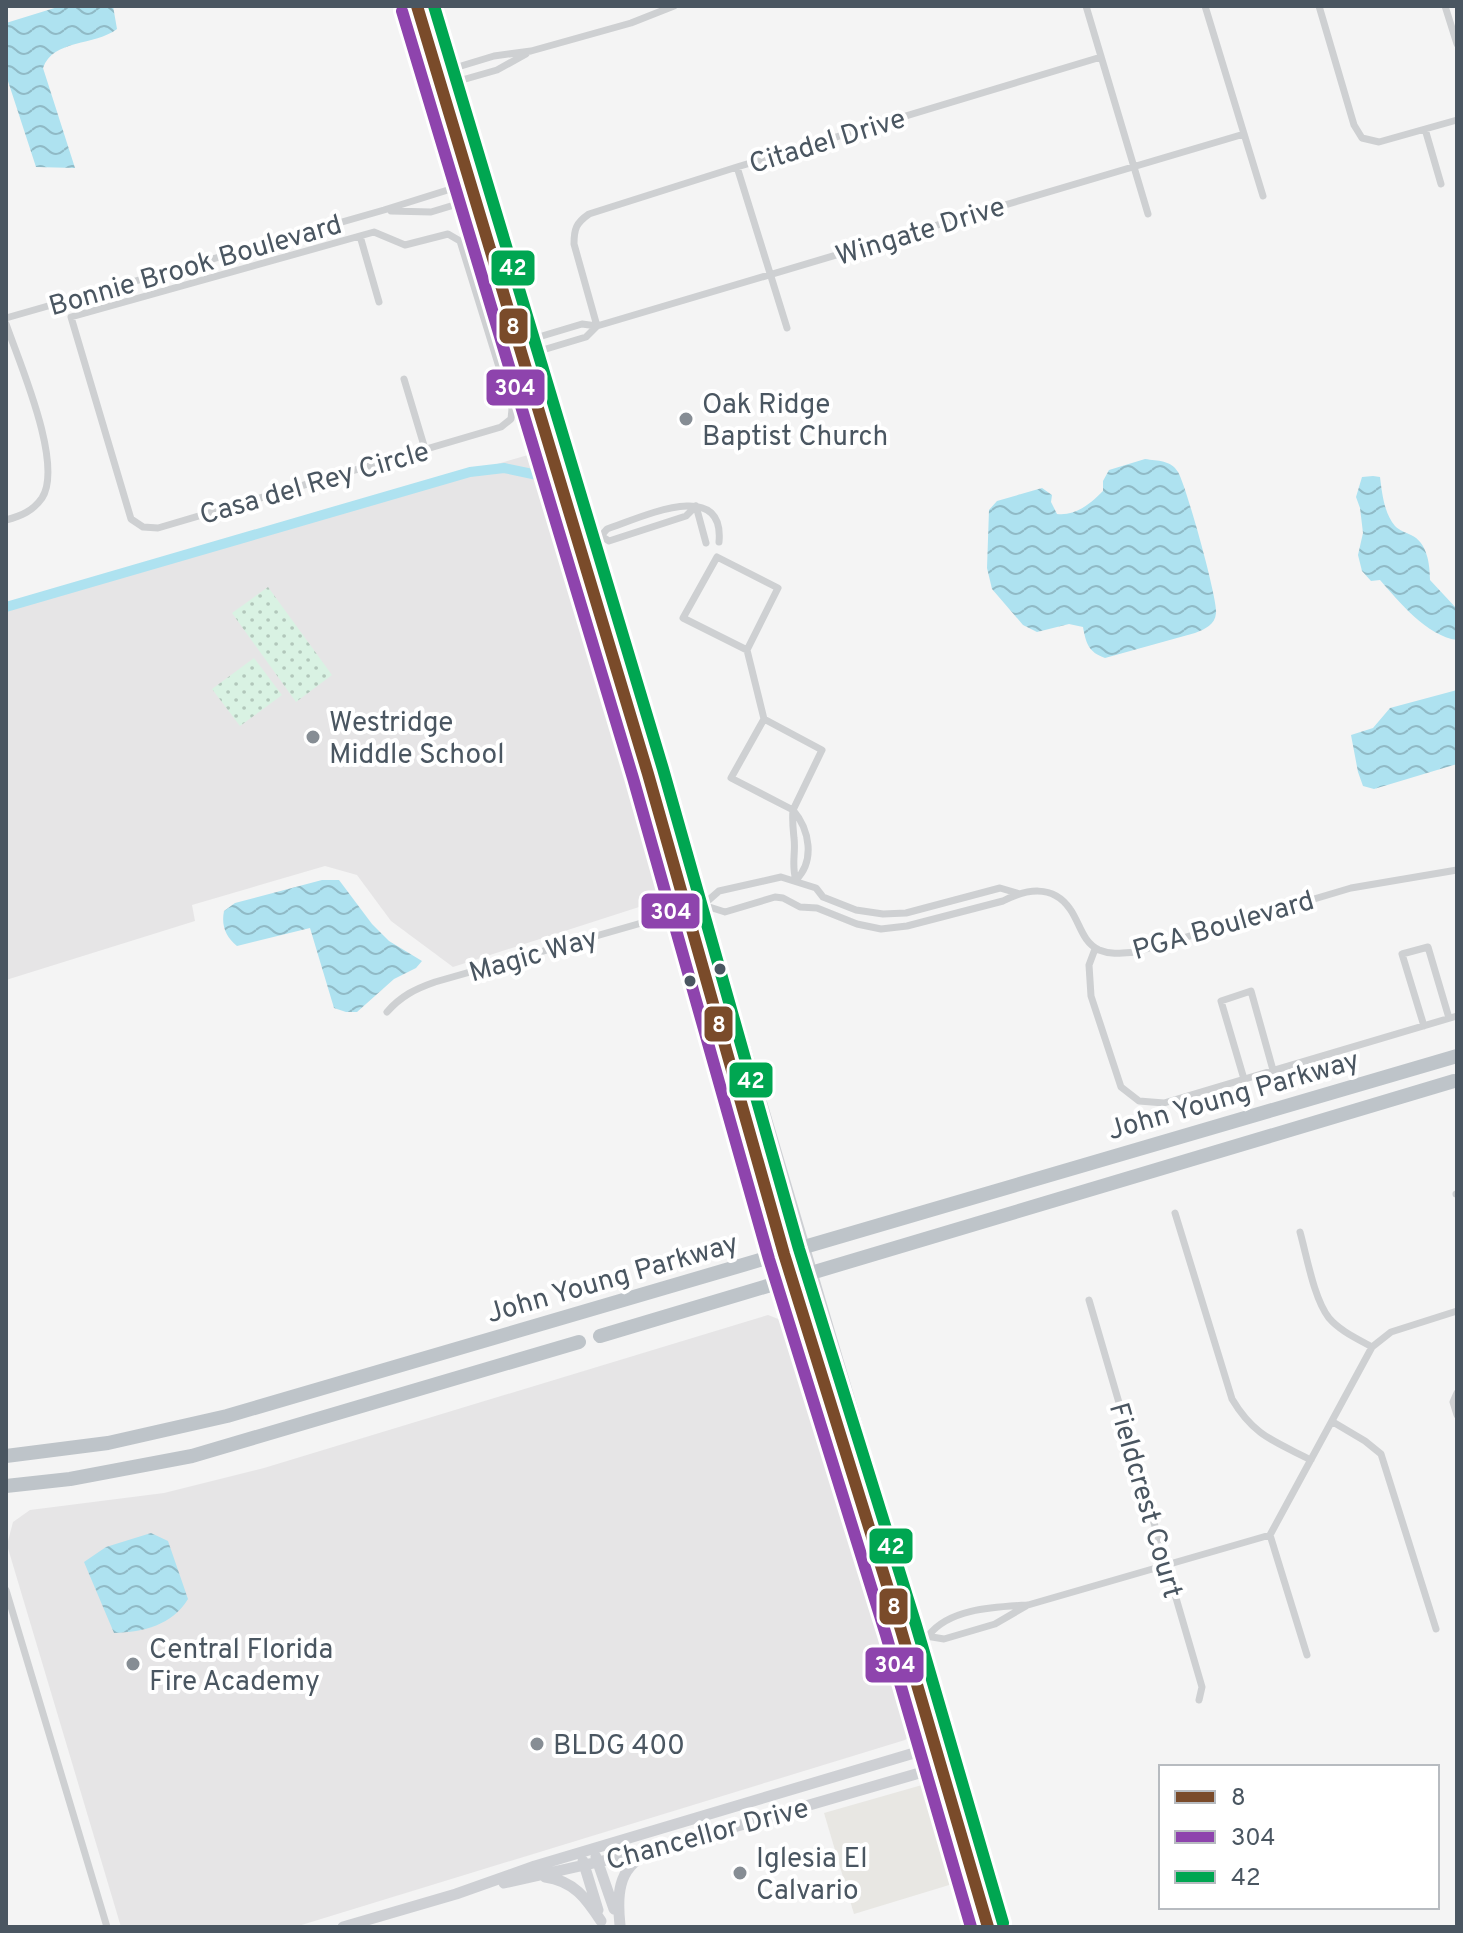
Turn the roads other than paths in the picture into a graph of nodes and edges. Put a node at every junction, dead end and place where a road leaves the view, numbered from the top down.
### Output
1 (417, 6) edge
2 (437, 6) edge
3 (674, 6) edge
4 (1086, 6) edge
5 (1205, 6) edge
6 (1319, 6) edge
7 (1445, 6) edge
8 (1457, 44) edge
9 (531, 51) junction
10 (1101, 57) junction
11 (455, 68) junction
12 (438, 73) junction
13 (458, 81) junction
14 (441, 86) junction
15 (1457, 120) edge
16 (1425, 129) junction
17 (1244, 134) junction
18 (737, 167) junction
19 (1134, 167) junction
20 (470, 183) junction
21 (1441, 184) dead end
22 (1263, 196) dead end
23 (474, 199) junction
24 (384, 210) junction
25 (1148, 214) dead end
26 (360, 236) junction
27 (510, 263) junction
28 (495, 266) junction
29 (772, 274) junction
30 (379, 302) dead end
31 (6, 318) edge
32 (6, 324) edge
33 (597, 326) junction
34 (787, 328) dead end
35 (532, 339) junction
36 (536, 352) junction
37 (404, 379) dead end
38 (425, 449) junction
39 (696, 506) junction
40 (6, 520) edge
41 (719, 542) dead end
42 (706, 543) dead end
43 (597, 606) junction
44 (747, 650) junction
45 (764, 719) junction
46 (653, 736) junction
47 (793, 810) junction
48 (1457, 870) edge
49 (796, 880) junction
50 (1017, 893) junction
51 (703, 905) junction
52 (687, 910) junction
53 (1095, 949) junction
54 (387, 1012) dead end
55 (1453, 1017) edge
56 (1424, 1026) junction
57 (1457, 1056) edge
58 (1273, 1070) junction
59 (1244, 1079) junction
60 (1454, 1081) dead end
61 (1175, 1213) dead end
62 (1300, 1232) dead end
63 (805, 1248) junction
64 (784, 1254) junction
65 (812, 1274) junction
66 (791, 1280) junction
67 (1089, 1300) dead end
68 (1457, 1311) edge
69 (600, 1336) dead end
70 (579, 1342) dead end
71 (1372, 1347) junction
72 (1457, 1393) edge
73 (1457, 1415) edge
74 (1333, 1422) junction
75 (25, 1455) junction
76 (6, 1456) edge
77 (1311, 1460) junction
78 (6, 1464) edge
79 (6, 1486) edge
80 (866, 1521) junction
81 (1270, 1535) junction
82 (1166, 1564) junction
83 (6, 1590) edge
84 (1028, 1605) junction
85 (1436, 1629) dead end
86 (924, 1636) junction
87 (1307, 1655) dead end
88 (1199, 1700) dead end
89 (949, 1742) junction
90 (935, 1747) junction
91 (955, 1762) junction
92 (940, 1767) junction
93 (665, 1847) junction
94 (587, 1851) junction
95 (598, 1863) junction
96 (585, 1865) junction
97 (537, 1875) junction
98 (456, 1894) junction
99 (602, 1924) edge
100 (620, 1926) edge
101 (107, 1927) edge
102 (343, 1927) edge
103 (988, 1927) edge
104 (1006, 1927) edge

1 - 12 street
2 - 11 street
3 - 9 street
4 - 10 street
5 - 17 street
6 - 16 street
7 - 8 street
9 - 11 street
9 - 13 street
10 - 18 street, Citadel Drive
10 - 19 street
11 - 12 street
11 - 13 street
12 - 14 street
13 - 14 street
13 - 27 street
14 - 20 street
15 - 16 street
16 - 21 street
17 - 19 street, Wingate Drive
17 - 22 street
18 - 29 street
18 - 33 street, Citadel Drive
19 - 25 street
19 - 29 street, Wingate Drive
20 - 23 street
20 - 24 street, Bonnie Brook Boulevard
20 - 27 street
23 - 24 street, Bonnie Brook Boulevard
23 - 28 street
24 - 31 street, Bonnie Brook Boulevard
26 - 30 street
26 - 38 street, Casa del Rey Circle
26 - 38 street, Casa del Rey Circle
27 - 35 street
28 - 36 street
28 - 43 street
29 - 33 street, Wingate Drive
29 - 34 street
32 - 40 street
33 - 35 street, Wingate Drive
33 - 36 street, Wingate Drive
35 - 36 street
36 - 46 street
37 - 38 street
39 - 39 street
39 - 41 street
39 - 42 street
43 - 46 street
43 - 52 street
44 - 44 street
44 - 45 street
45 - 47 street
45 - 47 street
46 - 51 street
47 - 49 street
47 - 49 street
48 - 53 street, PGA Boulevard
49 - 50 street, PGA Boulevard
49 - 51 street
50 - 51 street, PGA Boulevard
50 - 53 street, PGA Boulevard
51 - 52 street
51 - 63 street
52 - 54 street, Magic Way
52 - 64 street
53 - 59 street
55 - 56 street
55 - 56 street
56 - 58 street
57 - 63 highway, John Young Parkway
58 - 59 street
58 - 59 street
60 - 65 highway, John Young Parkway
61 - 77 street
62 - 71 street
63 - 64 highway, John Young Parkway
63 - 65 street
64 - 66 street
64 - 75 highway, John Young Parkway
65 - 66 highway, John Young Parkway
65 - 86 street
66 - 69 highway, John Young Parkway
66 - 80 street
67 - 82 street, Fieldcrest Court
68 - 71 street
70 - 79 highway, John Young Parkway
71 - 74 street
72 - 73 street
74 - 77 street
74 - 85 street
75 - 76 highway, John Young Parkway
75 - 78 highway
77 - 81 street
80 - 86 street
80 - 90 street
81 - 82 street
81 - 87 street
82 - 84 street
82 - 88 street, Fieldcrest Court
83 - 101 street
84 - 86 street
84 - 86 street
86 - 89 street
89 - 90 street, Chancellor Drive
89 - 91 street
90 - 92 street
90 - 94 street, Chancellor Drive
91 - 92 street, Chancellor Drive
91 - 104 street
92 - 93 street, Chancellor Drive
92 - 103 street
93 - 95 street, Chancellor Drive
93 - 100 street
94 - 95 street
94 - 96 street
94 - 98 street, Chancellor Drive
95 - 96 street, Chancellor Drive
95 - 100 street
96 - 97 street, Chancellor Drive
96 - 99 street
97 - 98 street, Chancellor Drive
97 - 99 street
98 - 102 street, Chancellor Drive

